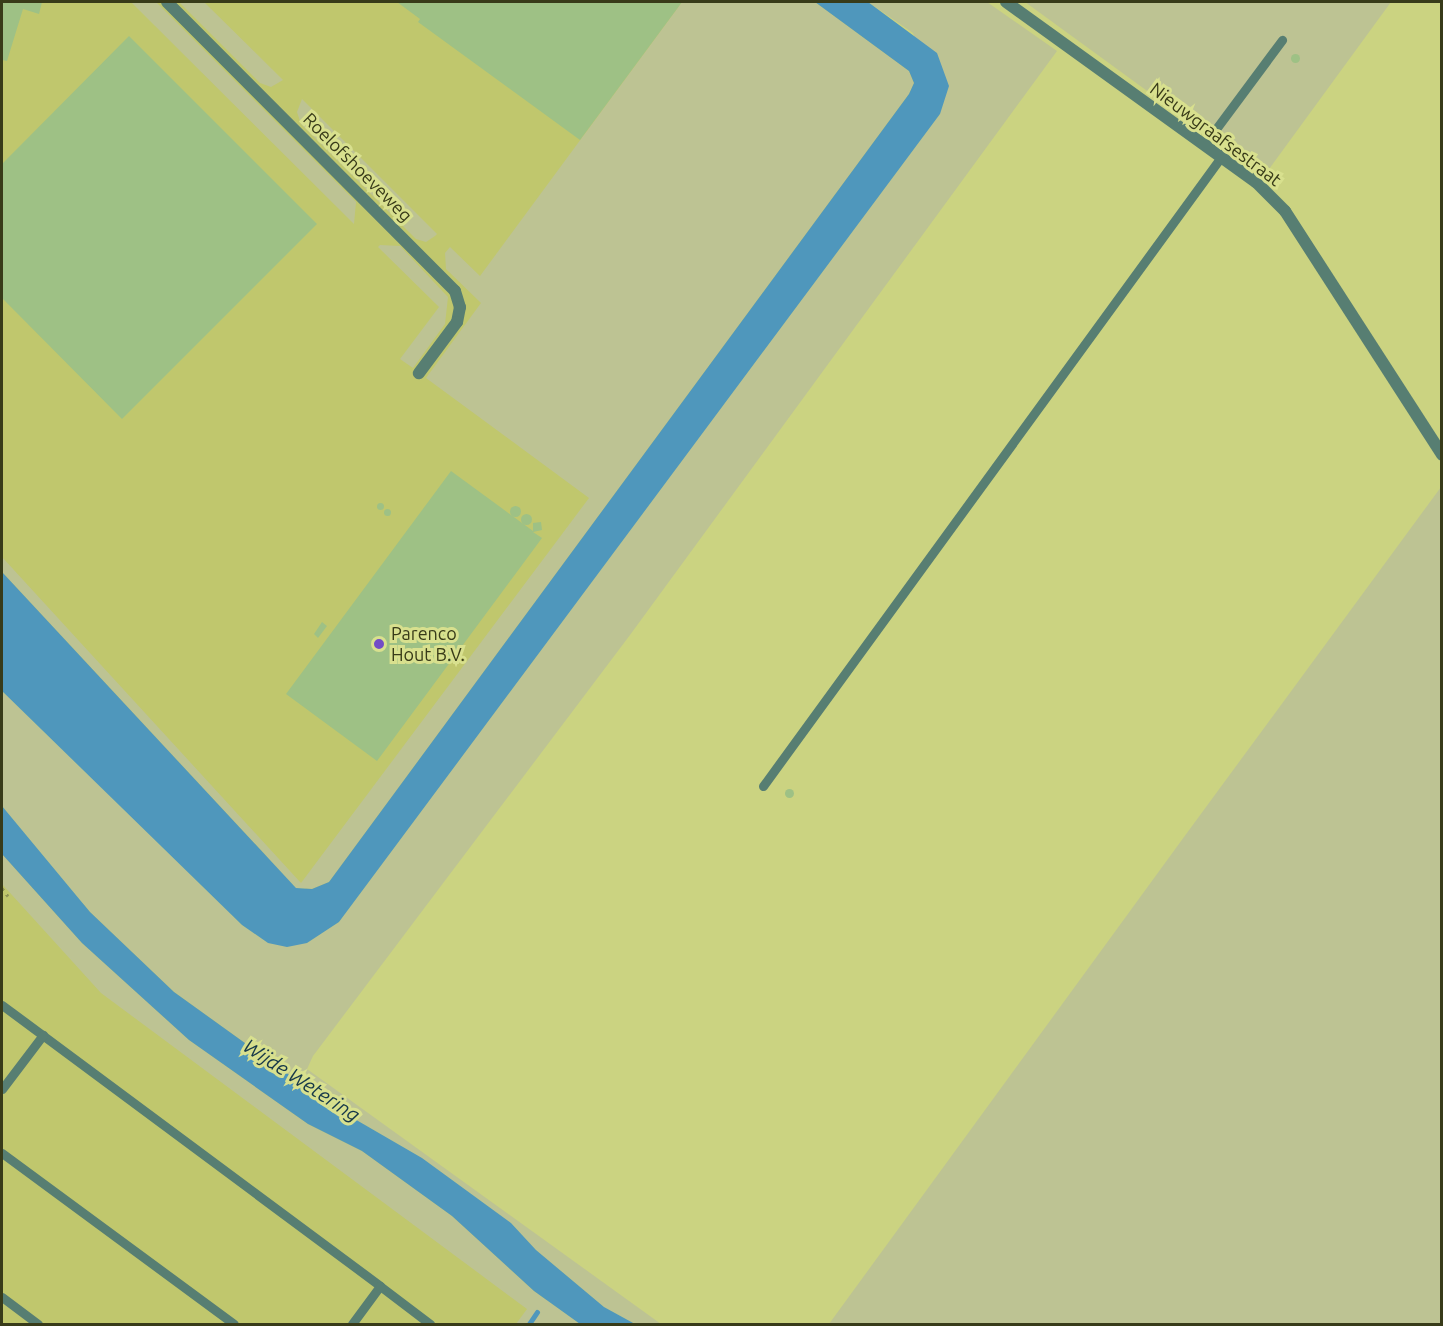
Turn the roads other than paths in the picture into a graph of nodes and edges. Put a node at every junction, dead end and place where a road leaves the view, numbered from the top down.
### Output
1 (167, 2) edge
2 (1006, 2) edge
3 (1282, 40) dead end
4 (1204, 145) junction
5 (1221, 157) junction
6 (419, 373) dead end
7 (1442, 455) edge
8 (763, 786) dead end
9 (2, 1005) edge
10 (43, 1035) junction
11 (2, 1089) edge
12 (2, 1153) edge
13 (380, 1286) junction
14 (2, 1297) edge
15 (39, 1324) edge
16 (234, 1324) edge
17 (352, 1324) edge
18 (430, 1324) edge

1 - 6 street, Roelofshoeveweg
2 - 4 street, Nieuwgraafsestraat
3 - 4 lane
4 - 5 street, Nieuwgraafsestraat
5 - 7 street, Nieuwgraafsestraat
5 - 8 lane
9 - 10 lane
10 - 11 lane
10 - 13 lane
12 - 16 lane
13 - 17 lane
13 - 18 lane
14 - 15 lane

